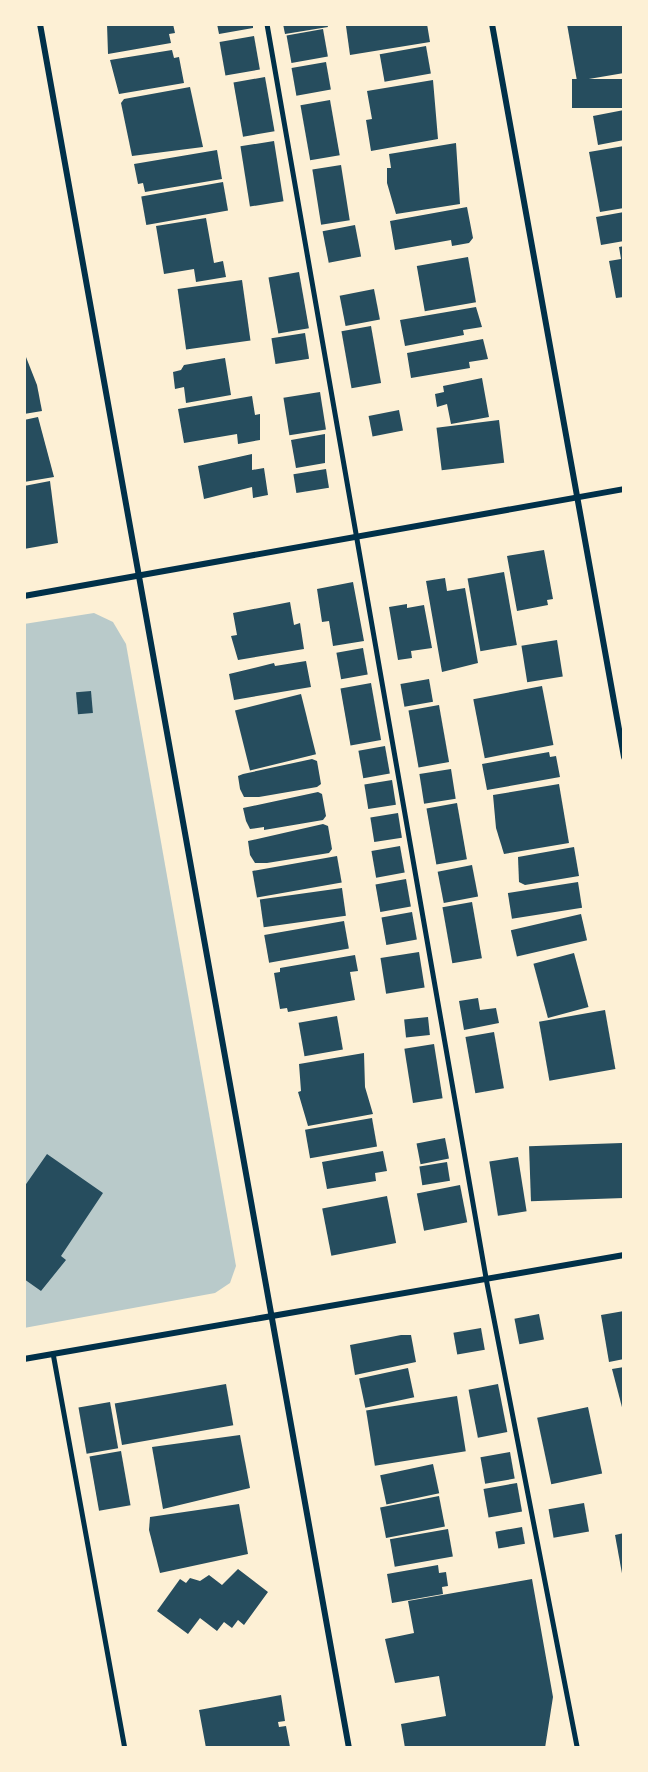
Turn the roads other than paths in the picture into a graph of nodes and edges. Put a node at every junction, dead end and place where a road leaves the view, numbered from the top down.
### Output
1 (40, 24) edge
2 (267, 24) edge
3 (492, 24) edge
4 (624, 489) edge
5 (578, 498) junction
6 (358, 536) junction
7 (137, 577) junction
8 (24, 596) edge
9 (624, 758) edge
10 (624, 1255) edge
11 (486, 1278) junction
12 (269, 1317) junction
13 (53, 1353) junction
14 (24, 1359) edge
15 (125, 1748) edge
16 (349, 1748) edge
17 (577, 1748) edge

1 - 7 street
2 - 6 lane
3 - 5 street
4 - 5 street
5 - 6 street
5 - 9 street
6 - 7 street
6 - 11 lane
7 - 8 street
7 - 12 street
10 - 11 street
11 - 12 street
11 - 17 lane
12 - 13 street
12 - 16 street
13 - 14 street
13 - 15 lane

